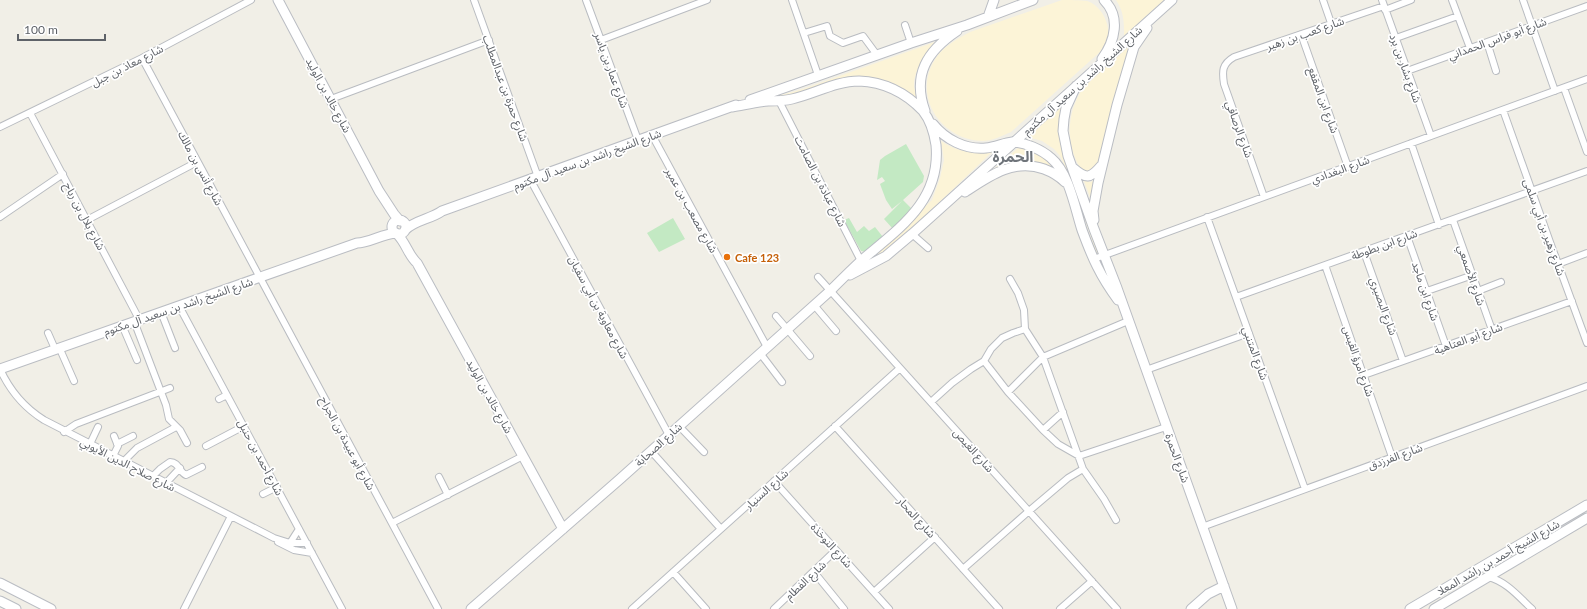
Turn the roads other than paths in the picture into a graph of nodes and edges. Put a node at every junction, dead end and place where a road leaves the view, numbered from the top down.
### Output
1 (251, 0) edge
2 (278, 0) edge
3 (474, 0) edge
4 (586, 0) edge
5 (707, 0) edge
6 (792, 0) edge
7 (994, 0) edge
8 (1104, 0) edge
9 (1324, 0) edge
10 (1412, 0) edge
11 (1452, 0) edge
12 (1522, 0) edge
13 (1582, 0) edge
14 (1026, 1) edge
15 (694, 2) edge
16 (1169, 3) edge
17 (1384, 5) edge
18 (1585, 6) edge
19 (1458, 16) junction
20 (988, 17) junction
21 (1331, 23) junction
22 (905, 25) dead end
23 (967, 25) junction
24 (1532, 26) junction
25 (804, 33) junction
26 (1300, 34) junction
27 (1396, 38) junction
28 (489, 40) junction
29 (601, 40) junction
30 (1487, 42) junction
31 (911, 43) junction
32 (1470, 48) junction
33 (877, 55) junction
34 (142, 58) junction
35 (1227, 61) joint
36 (1096, 68) junction
37 (1407, 70) junction
38 (1496, 71) dead end
39 (818, 75) junction
40 (1587, 80) edge
41 (1076, 86) junction
42 (1564, 88) junction
43 (776, 90) junction
44 (1555, 91) junction
45 (331, 99) junction
46 (779, 101) junction
47 (732, 107) junction
48 (1503, 110) junction
49 (30, 113) junction
50 (928, 118) junction
51 (0, 127) edge
52 (652, 135) junction
53 (1431, 136) junction
54 (638, 140) junction
55 (1013, 142) junction
56 (1412, 143) junction
57 (1587, 152) edge
58 (197, 162) junction
59 (1103, 164) junction
60 (1348, 166) junction
61 (1072, 167) junction
62 (1587, 171) edge
63 (63, 174) junction
64 (534, 178) junction
65 (1068, 186) junction
66 (1532, 192) junction
67 (1264, 197) junction
68 (942, 207) junction
69 (0, 217) edge
70 (1207, 217) junction
71 (87, 220) junction
72 (1453, 220) junction
73 (1440, 225) junction
74 (398, 227) junction
75 (1094, 229) junction
76 (912, 234) junction
77 (1407, 236) junction
78 (928, 248) dead end
79 (1364, 252) junction
80 (1587, 253) edge
81 (1104, 255) junction
82 (1094, 259) junction
83 (861, 261) junction
84 (1558, 264) junction
85 (1325, 266) junction
86 (1473, 275) junction
87 (818, 277) dead end
88 (259, 278) junction
89 (844, 278) junction
90 (1010, 279) dead end
91 (1502, 282) dead end
92 (830, 291) junction
93 (1427, 291) junction
94 (1478, 291) junction
95 (1236, 297) junction
96 (1572, 301) junction
97 (814, 305) junction
98 (179, 306) junction
99 (1123, 308) junction
100 (161, 312) junction
101 (776, 316) dead end
102 (136, 320) junction
103 (1128, 321) junction
104 (122, 325) junction
105 (787, 329) junction
106 (1025, 329) junction
107 (1492, 330) junction
108 (836, 331) dead end
109 (48, 333) dead end
110 (1249, 333) junction
111 (1587, 340) edge
112 (1446, 346) junction
113 (768, 347) junction
114 (57, 348) junction
115 (175, 348) dead end
116 (760, 353) junction
117 (810, 356) dead end
118 (1043, 357) junction
119 (137, 360) dead end
120 (984, 361) junction
121 (1403, 361) junction
122 (900, 368) junction
123 (0, 369) edge
124 (1146, 370) junction
125 (1364, 375) junction
126 (74, 381) dead end
127 (782, 382) dead end
128 (1587, 386) edge
129 (170, 388) dead end
130 (161, 392) junction
131 (1008, 392) junction
132 (228, 395) junction
133 (219, 399) dead end
134 (931, 402) junction
135 (1063, 412) junction
136 (244, 426) junction
137 (678, 426) junction
138 (836, 426) junction
139 (98, 427) dead end
140 (176, 427) junction
141 (1166, 427) junction
142 (1043, 430) junction
143 (64, 432) junction
144 (669, 435) junction
145 (114, 436) dead end
146 (133, 436) dead end
147 (124, 441) junction
148 (187, 443) dead end
149 (90, 444) junction
150 (117, 444) junction
151 (206, 446) dead end
152 (651, 451) junction
153 (704, 452) dead end
154 (131, 453) junction
155 (113, 456) junction
156 (523, 456) junction
157 (1079, 456) junction
158 (1392, 457) junction
159 (124, 461) junction
160 (202, 467) dead end
161 (180, 468) junction
162 (1083, 469) junction
163 (153, 476) junction
164 (440, 477) dead end
165 (774, 481) junction
166 (166, 483) junction
167 (277, 487) junction
168 (1305, 489) junction
169 (263, 494) dead end
170 (448, 495) junction
171 (1587, 505) edge
172 (1028, 511) junction
173 (231, 516) junction
174 (1587, 518) edge
175 (1116, 520) dead end
176 (392, 523) junction
177 (1202, 526) junction
178 (299, 529) junction
179 (563, 529) junction
180 (721, 529) junction
181 (935, 537) junction
182 (274, 538) junction
183 (290, 543) junction
184 (307, 543) junction
185 (836, 550) junction
186 (312, 553) junction
187 (963, 569) junction
188 (1502, 569) junction
189 (673, 572) junction
190 (814, 572) junction
191 (1488, 577) junction
192 (1092, 581) junction
193 (0, 583) edge
194 (1224, 586) junction
195 (1508, 586) junction
196 (874, 592) junction
197 (0, 601) edge
198 (780, 606) edge
199 (473, 608) edge
200 (887, 608) edge
201 (16, 609) edge
202 (51, 609) edge
203 (184, 609) edge
204 (342, 609) edge
205 (438, 609) edge
206 (632, 609) edge
207 (706, 609) edge
208 (774, 609) edge
209 (844, 609) edge
210 (999, 609) edge
211 (1060, 609) edge
212 (1117, 609) edge
213 (1191, 609) edge
214 (1232, 609) edge
215 (1410, 609) edge
216 (1434, 609) edge
217 (1532, 609) edge

1 - 34 street, شارع معاذ بن جبل
2 - 45 street, شارع خالد بن الوليد
3 - 28 street, شارع حمزة بن عبدالمطلب
4 - 29 street, شارع عمار بن ياسر
5 - 15 street
6 - 25 street
7 - 20 street
8 - 36 street
9 - 21 street
10 - 17 street, شارع كعب بن زهير
11 - 19 street
12 - 24 street
13 - 18 street
14 - 20 street, شارع الشيخ راشد بن سعيد آل مكتوم
15 - 29 street
16 - 36 street, شارع الشيخ راشد بن سعيد آل مكتوم
16 - 59 street
17 - 21 street, شارع كعب بن زهير
17 - 27 street, شارع بشار بن برد
18 - 24 street, شارع أبو فراس الحمداني
19 - 27 street
19 - 32 street
20 - 23 street, شارع الشيخ راشد بن سعيد آل مكتوم
21 - 26 street, شارع كعب بن زهير
22 - 31 street
23 - 31 street, شارع الشيخ راشد بن سعيد آل مكتوم
23 - 50 street
24 - 30 street, شارع أبو فراس الحمداني
24 - 44 street
25 - 33 street
25 - 39 street
26 - 35 street, شارع كعب بن زهير
26 - 60 street, شارع ابن المقفع
27 - 37 street, شارع بشار بن برد
28 - 45 street
28 - 64 street, شارع حمزة بن عبدالمطلب
29 - 54 street, شارع عمار بن ياسر
30 - 32 street, شارع أبو فراس الحمداني
30 - 38 street
31 - 33 street, شارع الشيخ راشد بن سعيد آل مكتوم
32 - 37 street, شارع أبو فراس الحمداني
33 - 39 street, شارع الشيخ راشد بن سعيد آل مكتوم
34 - 49 street, شارع معاذ بن جبل
34 - 58 street, شارع أنس بن مالك
35 - 67 street, شارع الرصافي
36 - 41 street, شارع الشيخ راشد بن سعيد آل مكتوم
37 - 53 street, شارع بشار بن برد
39 - 43 street, شارع الشيخ راشد بن سعيد آل مكتوم
40 - 42 street, شارع البغدادي
41 - 55 street, شارع الشيخ راشد بن سعيد آل مكتوم
41 - 61 street, شارع الحمرة
42 - 44 street, شارع البغدادي
42 - 57 street
43 - 46 street
43 - 47 street, شارع الشيخ راشد بن سعيد آل مكتوم
44 - 48 street, شارع البغدادي
45 - 74 street, شارع خالد بن الوليد
46 - 47 street, شارع الشيخ راشد بن سعيد آل مكتوم
46 - 50 street, شارع الشيخ راشد بن سعيد آل مكتوم
46 - 83 street, شارع عبادة بن الصامت
47 - 52 street, شارع الشيخ راشد بن سعيد آل مكتوم
48 - 53 street, شارع البغدادي
48 - 66 street, شارع زهير بن أبي سلمى
49 - 51 street, شارع معاذ بن جبل
49 - 63 street, شارع بلال بن رباح
50 - 55 street
50 - 83 street, شارع الشيخ راشد بن سعيد آل مكتوم
52 - 54 street, شارع الشيخ راشد بن سعيد آل مكتوم
52 - 113 street, شارع مصعب بن عمير
53 - 56 street, شارع البغدادي
54 - 64 street, شارع الشيخ راشد بن سعيد آل مكتوم
55 - 65 street, شارع الحمرة
55 - 68 street, شارع الشيخ راشد بن سعيد آل مكتوم
56 - 60 street, شارع البغدادي
56 - 73 street
58 - 71 street
58 - 88 street, شارع أنس بن مالك
59 - 61 street
59 - 75 street
60 - 67 street, شارع البغدادي
61 - 75 street, شارع الحمرة
62 - 66 street, شارع ابن بطوطة
63 - 69 street
63 - 71 street, شارع بلال بن رباح
64 - 74 street, شارع الشيخ راشد بن سعيد آل مكتوم
64 - 144 street, شارع معاوية بن أبي سفيان
65 - 68 street
65 - 82 street, شارع الحمرة
66 - 72 street, شارع ابن بطوطة
66 - 84 street, شارع زهير بن أبي سلمى
67 - 70 street, شارع البغدادي
68 - 76 street, شارع الشيخ راشد بن سعيد آل مكتوم
70 - 81 street, شارع البغدادي
70 - 95 street, شارع المتنبي
71 - 102 street, شارع بلال بن رباح
72 - 73 street, شارع ابن بطوطة
72 - 86 street, شارع الأصمعي
73 - 77 street, شارع ابن بطوطة
74 - 88 street, شارع الشيخ راشد بن سعيد آل مكتوم
74 - 156 street, شارع خالد بن الوليد
75 - 81 street, شارع الحمرة
76 - 78 street
76 - 89 street, شارع الشيخ راشد بن سعيد آل مكتوم
77 - 79 street, شارع ابن بطوطة
77 - 93 street, شارع ابن ماجد
79 - 85 street, شارع ابن بطوطة
79 - 121 street, شارع البصيري
80 - 84 street
81 - 82 street, شارع البغدادي
81 - 99 street, شارع الحمرة
82 - 99 street, شارع الحمرة
83 - 89 street, شارع الشيخ راشد بن سعيد آل مكتوم
84 - 96 street, شارع زهير بن أبي سلمى
85 - 95 street, شارع ابن بطوطة
85 - 125 street, شارع امرؤ القيس
86 - 93 street
86 - 94 street, شارع الأصمعي
87 - 92 street, شارع الغيص
88 - 98 street, شارع الشيخ راشد بن سعيد آل مكتوم
88 - 176 street, شارع أبو عبيدة بن الجراح
89 - 92 street, شارع الصحابة
90 - 106 street
91 - 94 street
92 - 97 street, شارع الصحابة
92 - 122 street, شارع الغيص
93 - 112 street, شارع ابن ماجد
94 - 107 street, شارع الأصمعي
95 - 110 street, شارع المتنبي
96 - 107 street, شارع أبو العتاهية
96 - 111 street, شارع زهير بن أبي سلمى
97 - 105 street, شارع الصحابة
97 - 108 street
98 - 100 street, شارع الشيخ راشد بن سعيد آل مكتوم
98 - 132 street, شارع أحمد بن حنبل
99 - 103 street, شارع الحمرة
100 - 102 street, شارع الشيخ راشد بن سعيد آل مكتوم
100 - 115 street
101 - 105 street
102 - 104 street, شارع الشيخ راشد بن سعيد آل مكتوم
102 - 130 street, شارع بلال بن رباح
103 - 118 street
103 - 124 street, شارع الحمرة
104 - 114 street, شارع الشيخ راشد بن سعيد آل مكتوم
104 - 119 street
105 - 113 street, شارع الصحابة
105 - 117 street
106 - 118 street
106 - 120 street
107 - 112 street, شارع أبو العتاهية
109 - 114 street
110 - 124 street
110 - 168 street, شارع المتنبي
112 - 121 street, شارع أبو العتاهية
113 - 116 street, شارع الصحابة
114 - 123 street, شارع الشيخ راشد بن سعيد آل مكتوم
114 - 126 street
116 - 127 street
116 - 137 street, شارع الصحابة
118 - 131 street
118 - 135 street
120 - 131 street
120 - 134 street
121 - 125 street, شارع أبو العتاهية
122 - 134 street, شارع الغيص
122 - 138 street, شارع السنيار
123 - 143 street, شارع صلاح الدين الأيوبي
124 - 141 street, شارع الحمرة
125 - 158 street, شارع امرؤ القيس
128 - 158 street, شارع الفرزدق
129 - 130 street
130 - 140 street, شارع بلال بن رباح
130 - 143 street
131 - 142 street
132 - 133 street
132 - 136 street, شارع أحمد بن حنبل
134 - 172 street, شارع الغيص
135 - 142 street
135 - 157 street
136 - 151 street
136 - 167 street, شارع أحمد بن حنبل
137 - 144 street, شارع الصحابة
137 - 153 street
138 - 165 street, شارع السنيار
138 - 181 street, شارع المحار
139 - 149 street
140 - 148 street, شارع بلال بن رباح
140 - 154 street
141 - 157 street
141 - 177 street, شارع الحمرة
142 - 157 street
143 - 149 street, شارع صلاح الدين الأيوبي
144 - 152 street, شارع الصحابة
145 - 150 street
146 - 147 street
147 - 150 street
147 - 154 street
149 - 155 street, شارع صلاح الدين الأيوبي
150 - 155 street
152 - 179 street, شارع الصحابة
152 - 180 street
154 - 159 street
155 - 159 street, شارع صلاح الدين الأيوبي
156 - 170 street
156 - 179 street, شارع خالد بن الوليد
157 - 162 street
158 - 168 street, شارع الفرزدق
159 - 163 street, شارع صلاح الدين الأيوبي
160 - 161 street
161 - 163 street
161 - 166 street
162 - 172 street
162 - 175 street
163 - 166 street, شارع صلاح الدين الأيوبي
164 - 170 street
165 - 180 street, شارع السنيار
165 - 185 street, شارع النوخذة
166 - 173 street, شارع صلاح الدين الأيوبي
167 - 169 street
167 - 178 street, شارع أحمد بن حنبل
168 - 177 street, شارع الفرزدق
170 - 176 street
171 - 215 street, شارع الشيخ أحمد بن راشد المعلا
172 - 187 street
172 - 192 street, شارع الغيص
173 - 182 street, شارع صلاح الدين الأيوبي
173 - 203 street
174 - 188 street, شارع الشيخ أحمد بن راشد المعلا
176 - 205 street, شارع أبو عبيدة بن الجراح
177 - 194 street, شارع الحمرة
178 - 183 street
178 - 184 street, شارع أحمد بن حنبل
179 - 199 street, شارع الصحابة
180 - 189 street, شارع السنيار
181 - 187 street, شارع المحار
181 - 196 street
182 - 183 street, شارع صلاح الدين الأيوبي
182 - 186 street, شارع صلاح الدين الأيوبي
183 - 184 street, شارع صلاح الدين الأيوبي
184 - 186 street, شارع أحمد بن حنبل
185 - 190 street, شارع الفطام
185 - 196 street, شارع النوخذة
186 - 204 street, شارع أحمد بن حنبل
187 - 210 street, شارع المحار
188 - 191 street, شارع الشيخ أحمد بن راشد المعلا
188 - 195 street
189 - 206 street, شارع السنيار
189 - 207 street
190 - 198 street, شارع الفطام
190 - 209 street
191 - 195 street
191 - 216 street, شارع الشيخ أحمد بن راشد المعلا
192 - 211 street
192 - 212 street, شارع الغيص
193 - 202 street
194 - 213 street
194 - 214 street, شارع الحمرة
195 - 217 street
196 - 200 street, شارع النوخذة
197 - 201 street
198 - 208 street, شارع الفطام

